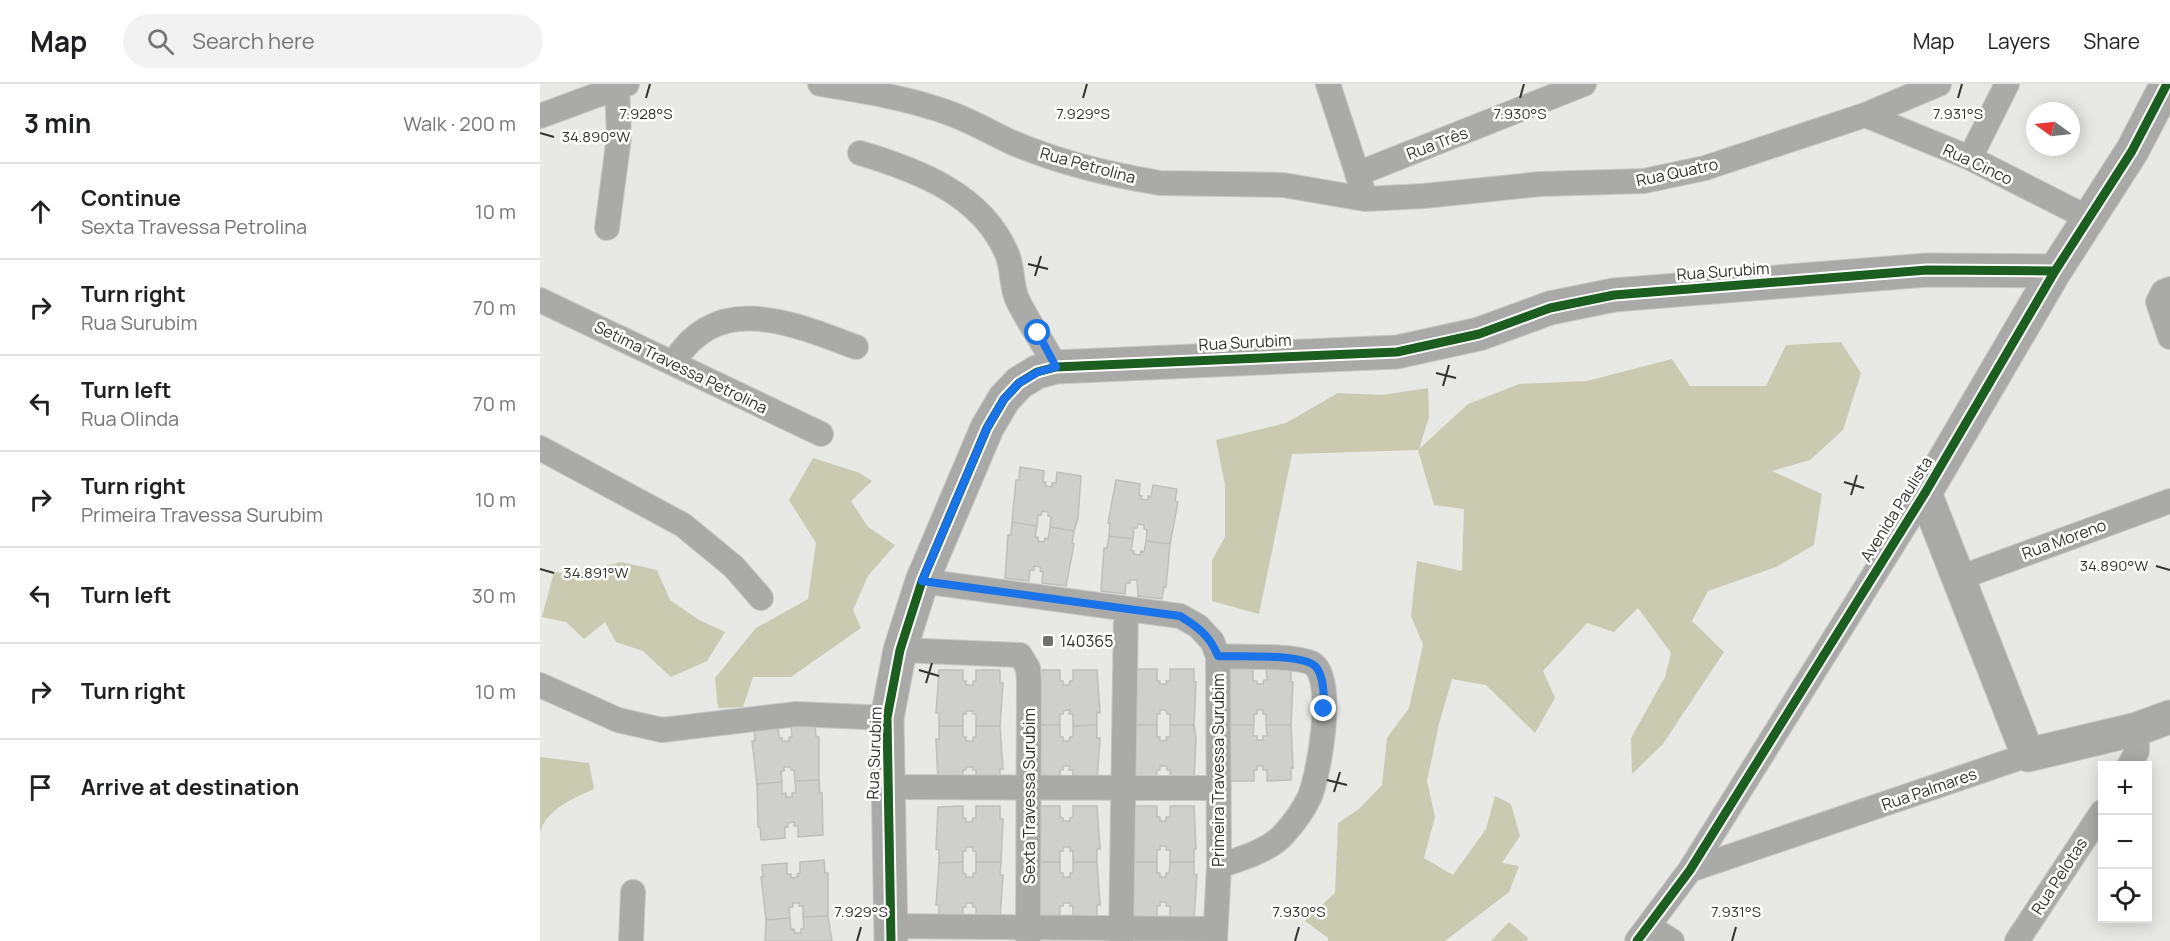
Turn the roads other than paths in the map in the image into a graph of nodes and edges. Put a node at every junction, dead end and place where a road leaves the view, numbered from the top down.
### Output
1 (820, 84) edge
2 (1328, 84) edge
3 (1584, 84) edge
4 (1939, 84) edge
5 (2007, 84) edge
6 (2167, 84) edge
7 (622, 85) edge
8 (1865, 115) junction
9 (540, 116) edge
10 (860, 153) dead end
11 (1970, 159) junction
12 (1357, 174) junction
13 (1365, 199) junction
14 (2088, 218) junction
15 (607, 228) dead end
16 (2055, 272) junction
17 (2170, 290) edge
18 (540, 300) edge
19 (2170, 337) edge
20 (856, 347) dead end
21 (674, 362) junction
22 (1056, 367) junction
23 (821, 434) dead end
24 (540, 448) edge
25 (1925, 493) junction
26 (2170, 501) edge
27 (1959, 578) junction
28 (922, 581) junction
29 (761, 598) dead end
30 (1126, 609) junction
31 (900, 650) junction
32 (1218, 656) junction
33 (540, 685) edge
34 (2170, 717) edge
35 (888, 718) junction
36 (2137, 729) junction
37 (2028, 755) junction
38 (2131, 761) edge
39 (888, 788) junction
40 (1030, 788) junction
41 (1219, 788) junction
42 (1123, 789) junction
43 (2101, 815) edge
44 (1219, 866) junction
45 (1690, 870) junction
46 (633, 892) dead end
47 (891, 934) edge
48 (1643, 934) edge
49 (1028, 935) edge
50 (1121, 935) edge
51 (1215, 935) edge
52 (631, 941) edge
53 (1672, 941) edge
54 (2017, 941) edge

1 - 13 street, Rua Petrolina
2 - 12 street
3 - 12 street, Rua Três
4 - 8 street, Rua Quatro
5 - 11 street
6 - 14 street, Avenida Paulista
7 - 9 street
7 - 15 street
8 - 11 street, Rua Cinco
8 - 13 street, Rua Quatro
10 - 22 street
11 - 14 street, Rua Cinco
12 - 13 street
14 - 16 street, Avenida Paulista
16 - 22 street, Rua Surubim
16 - 25 street, Avenida Paulista
17 - 19 street
18 - 21 street, Setima Travessa Petrolina
20 - 21 street
21 - 23 street, Setima Travessa Petrolina
22 - 28 street, Rua Surubim
24 - 29 street
25 - 27 street, Avenida Paulista
25 - 45 street, Avenida Paulista
26 - 27 street, Rua Moreno
27 - 37 street, Avenida Paulista
28 - 30 street
28 - 31 street, Rua Surubim
30 - 32 street, Primeira Travessa Surubim
30 - 42 street
31 - 35 street, Rua Surubim
31 - 40 street, Sexta Travessa Surubim
32 - 41 street, Primeira Travessa Surubim
32 - 44 street
33 - 35 street
34 - 36 street, Rua Palmares
35 - 39 street, Rua Surubim
36 - 37 street, Rua Palmares
36 - 38 street
37 - 45 street, Rua Palmares
39 - 40 street
39 - 47 street, Rua Surubim
40 - 42 street
40 - 49 street, Sexta Travessa Surubim
41 - 42 street
41 - 44 street, Primeira Travessa Surubim
42 - 50 street
43 - 54 street, Rua Pelotas
44 - 51 street, Primeira Travessa Surubim
45 - 48 street, Avenida Paulista
46 - 52 street
47 - 49 street
48 - 53 street
49 - 50 street
50 - 51 street

